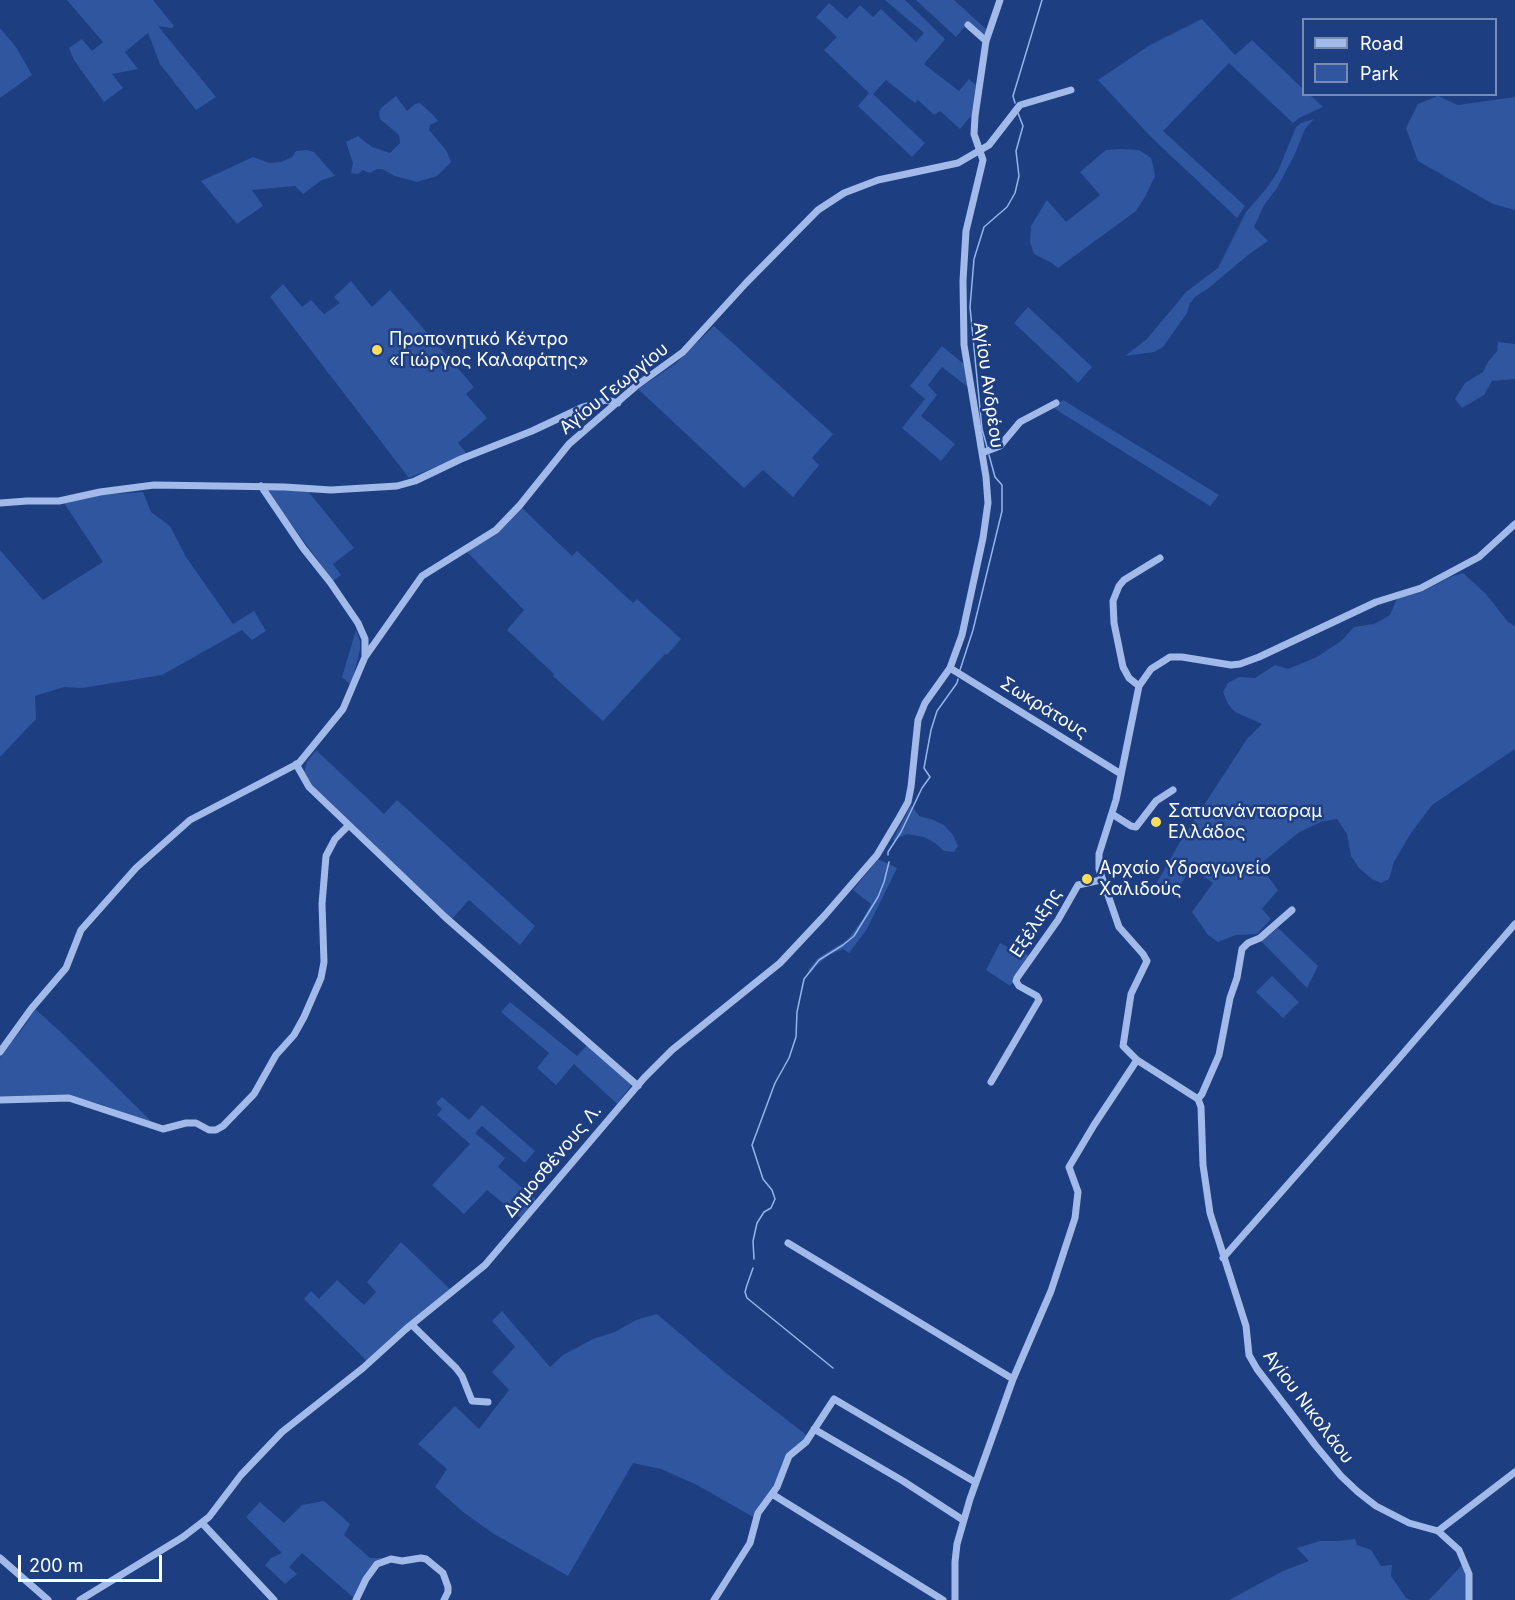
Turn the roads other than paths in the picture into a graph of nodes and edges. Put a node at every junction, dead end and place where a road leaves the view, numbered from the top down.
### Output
1 (1000, 0) edge
2 (968, 26) dead end
3 (986, 41) junction
4 (1071, 90) dead end
5 (980, 150) junction
6 (618, 403) junction
7 (1056, 403) dead end
8 (982, 453) junction
9 (261, 486) junction
10 (0, 503) edge
11 (1515, 524) edge
12 (1160, 558) dead end
13 (364, 657) junction
14 (951, 668) junction
15 (1139, 686) junction
16 (296, 764) junction
17 (1121, 774) junction
18 (1173, 790) dead end
19 (1112, 814) junction
20 (348, 826) junction
21 (1101, 880) junction
22 (1292, 910) dead end
23 (1515, 924) edge
24 (0, 1052) edge
25 (1137, 1060) junction
26 (991, 1082) dead end
27 (638, 1086) junction
28 (1198, 1099) junction
29 (0, 1100) edge
30 (788, 1243) dead end
31 (1223, 1258) junction
32 (412, 1325) junction
33 (1013, 1379) junction
34 (488, 1402) dead end
35 (814, 1429) junction
36 (1515, 1472) edge
37 (975, 1482) junction
38 (772, 1494) junction
39 (963, 1520) junction
40 (202, 1523) junction
41 (1438, 1532) junction
42 (0, 1558) edge
43 (48, 1600) edge
44 (80, 1600) edge
45 (274, 1600) edge
46 (356, 1600) edge
47 (444, 1600) edge
48 (714, 1600) edge
49 (943, 1600) edge
50 (955, 1600) edge
51 (1468, 1600) edge

1 - 3 street, Αγίου Ανδρέου
2 - 3 street
3 - 5 street, Αγίου Ανδρέου
4 - 5 street, Αγίου Γεωργίου
5 - 6 street, Αγίου Γεωργίου
5 - 8 street, Αγίου Ανδρέου
6 - 9 street
6 - 13 street, Αγίου Γεωργίου
7 - 8 street
8 - 14 street, Αγίου Ανδρέου
9 - 10 street
9 - 13 street
11 - 15 street
12 - 15 street
13 - 16 street, Αγίου Γεωργίου
14 - 17 street, Σωκράτους
14 - 27 street, Δημοσθένους Λ.
15 - 17 street
16 - 20 street
16 - 24 street, Αγίου Γεωργίου
17 - 19 street
18 - 19 street
19 - 21 street
20 - 27 street
20 - 29 street
21 - 25 street
21 - 26 street, Εξέλιξης
22 - 28 street
23 - 31 street
25 - 28 street
25 - 33 street
27 - 32 street, Δημοσθένους Λ.
28 - 31 street, Αγίου Νικολάου
30 - 33 street
31 - 41 street, Αγίου Νικολάου
32 - 34 street
32 - 40 street, Δημοσθένους Λ.
33 - 37 street
35 - 37 street
35 - 38 street
35 - 39 street
36 - 41 street
37 - 39 street
38 - 48 street
38 - 49 street
39 - 50 street
40 - 44 street, Δημοσθένους Λ.
40 - 45 street
41 - 51 street, Αγίου Νικολάου
42 - 43 street
46 - 47 street

